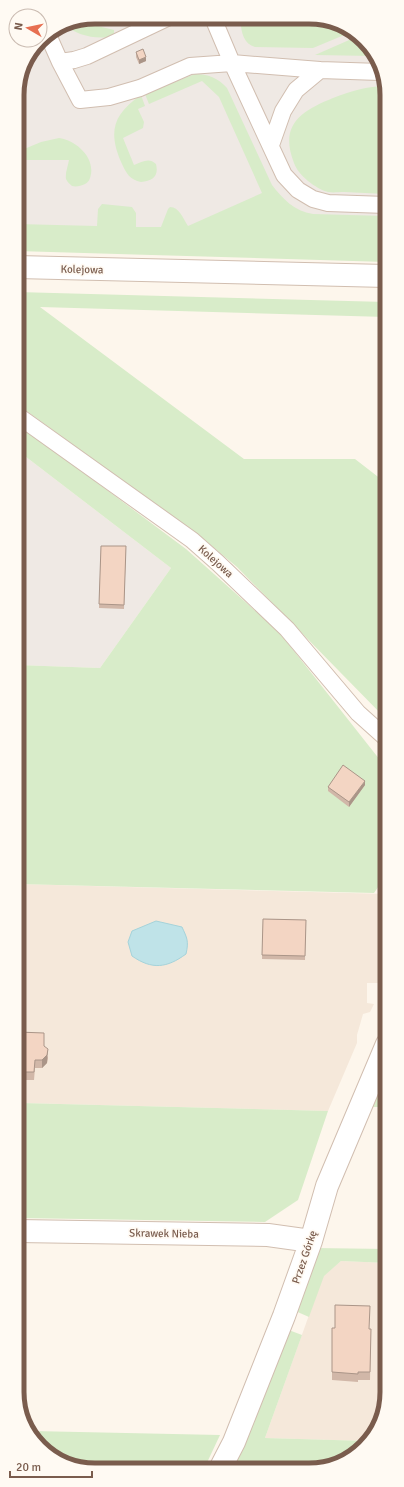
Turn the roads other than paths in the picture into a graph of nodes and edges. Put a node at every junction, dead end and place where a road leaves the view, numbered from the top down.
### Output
1 (156, 24) edge
2 (216, 24) edge
3 (50, 40) edge
4 (60, 62) junction
5 (232, 63) junction
6 (320, 70) junction
7 (376, 72) edge
8 (271, 145) junction
9 (380, 205) edge
10 (24, 267) edge
11 (380, 276) edge
12 (24, 420) edge
13 (380, 732) edge
14 (380, 1061) edge
15 (24, 1231) edge
16 (311, 1241) junction
17 (223, 1463) edge

1 - 4 lane
2 - 5 lane
3 - 4 lane
4 - 5 lane
5 - 6 lane
5 - 8 lane
6 - 7 lane
6 - 8 lane
8 - 9 lane
10 - 11 street, Kolejowa
12 - 13 lane, Kolejowa
14 - 16 street, Przez Górkę
15 - 16 street, Skrawek Nieba
16 - 17 street, Przez Górkę

